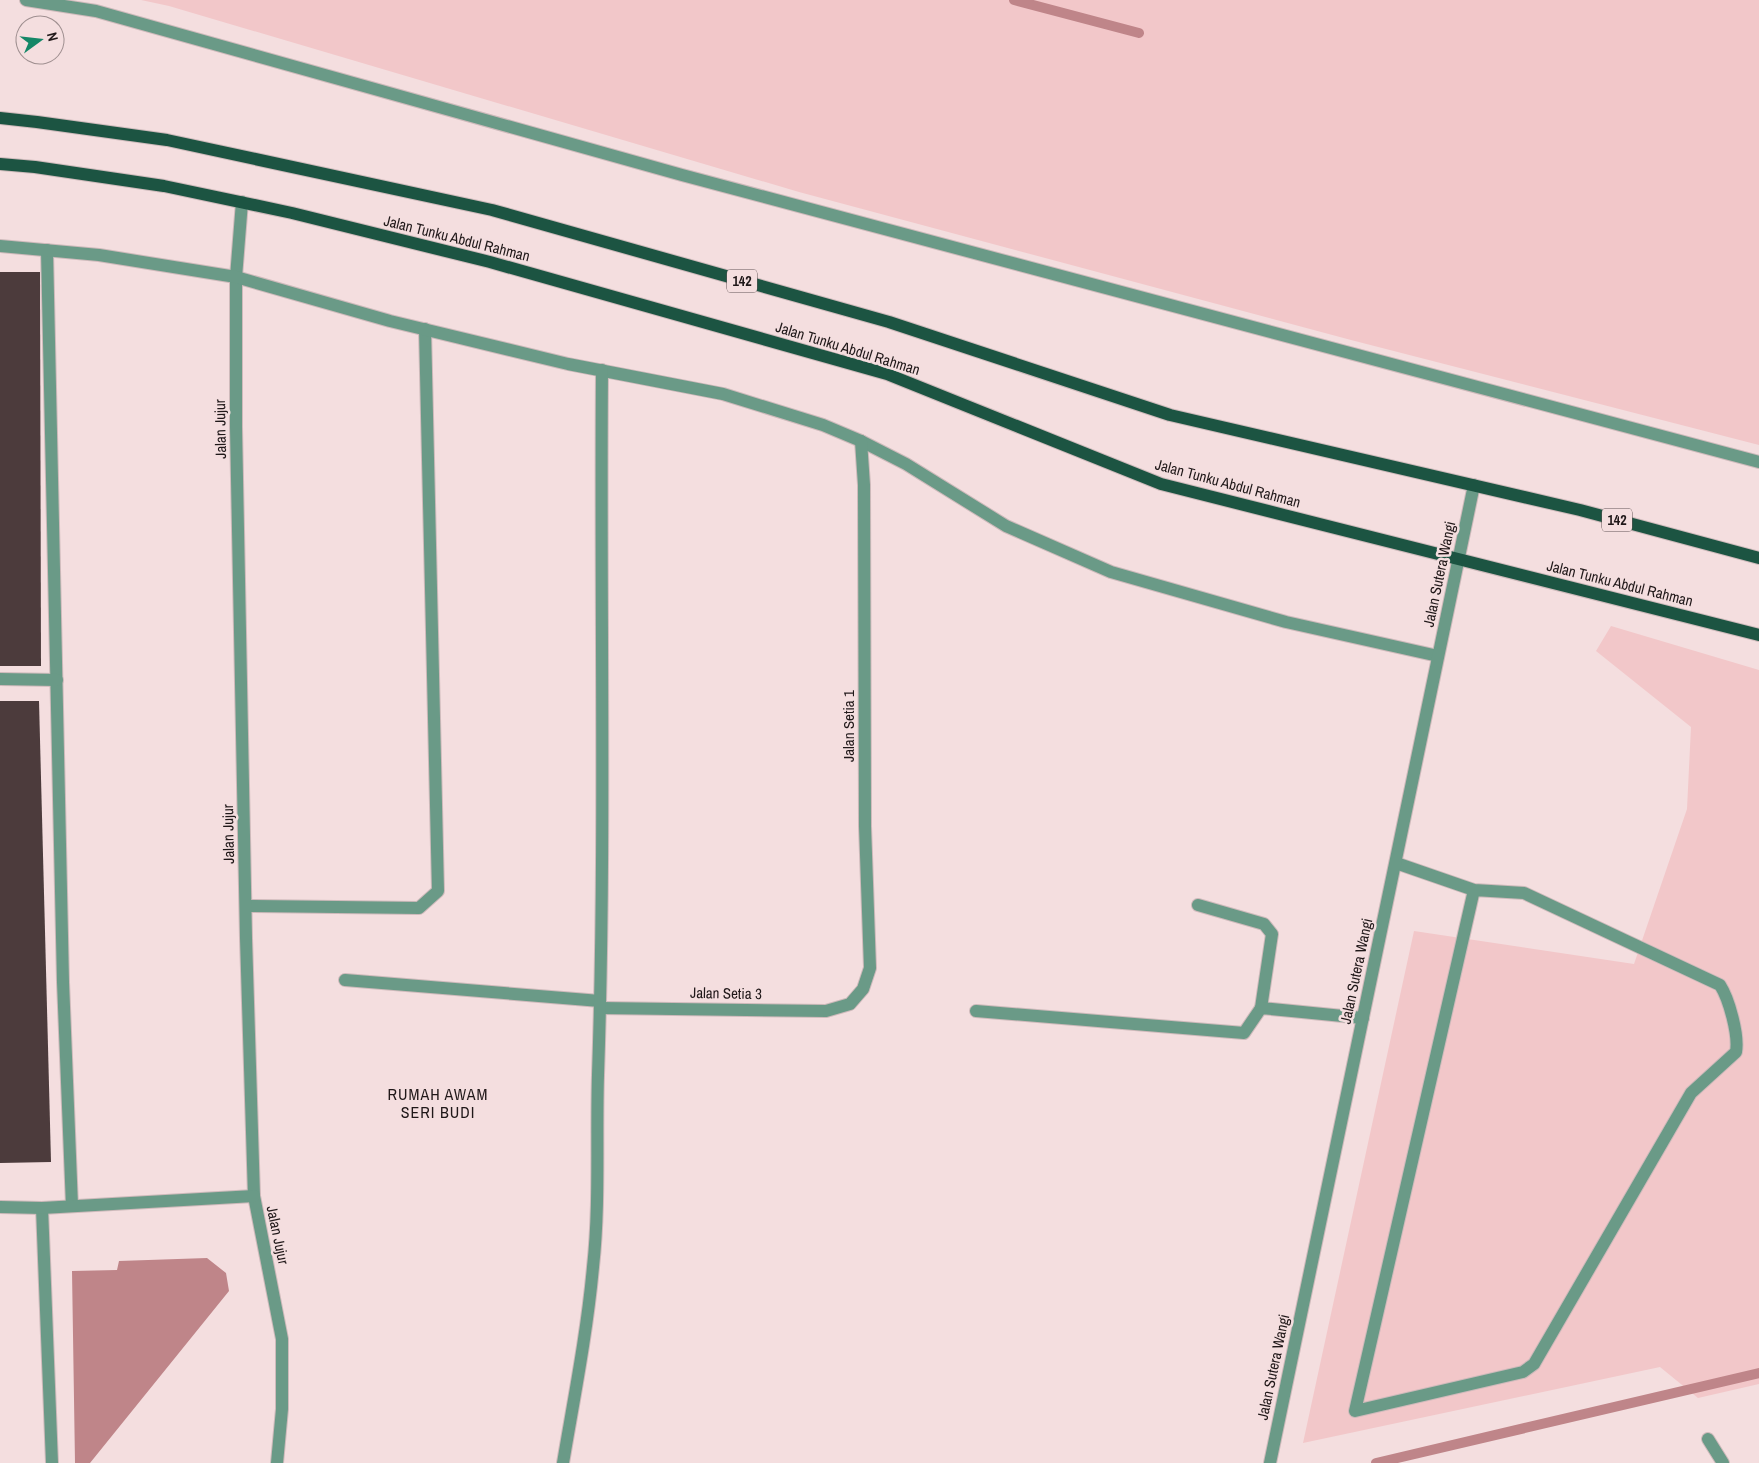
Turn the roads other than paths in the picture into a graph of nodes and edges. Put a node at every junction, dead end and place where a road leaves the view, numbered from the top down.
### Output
1 (26, 0) edge
2 (0, 118) edge
3 (0, 164) edge
4 (242, 202) junction
5 (0, 246) edge
6 (47, 250) junction
7 (236, 278) junction
8 (425, 329) junction
9 (602, 370) junction
10 (861, 441) junction
11 (1759, 462) edge
12 (1474, 486) junction
13 (1459, 558) junction
14 (1759, 558) edge
15 (1759, 635) edge
16 (1438, 656) junction
17 (0, 679) edge
18 (57, 680) junction
19 (1396, 862) junction
20 (1474, 890) junction
21 (1198, 905) dead end
22 (246, 906) junction
23 (345, 980) dead end
24 (600, 1004) junction
25 (850, 1004) joint
26 (1261, 1008) junction
27 (976, 1011) dead end
28 (1363, 1018) junction
29 (254, 1196) junction
30 (72, 1206) junction
31 (0, 1207) edge
32 (42, 1208) junction
33 (1708, 1439) dead end
34 (52, 1463) edge
35 (277, 1463) edge
36 (563, 1463) edge
37 (1270, 1463) edge
38 (1723, 1463) edge

1 - 11 street
2 - 12 main road, 142
3 - 4 main road, Jalan Tunku Abdul Rahman
4 - 7 street, Jalan Jujur
4 - 13 main road, Jalan Tunku Abdul Rahman
5 - 6 street
6 - 7 street
6 - 18 street
7 - 8 street
7 - 22 street, Jalan Jujur
8 - 9 street
8 - 22 street
9 - 10 street
9 - 24 street
10 - 16 street
10 - 25 street, Jalan Setia 1
12 - 13 street, Jalan Sutera Wangi
12 - 14 main road, 142
13 - 15 main road, Jalan Tunku Abdul Rahman
13 - 16 street, Jalan Sutera Wangi
16 - 19 street, Jalan Sutera Wangi
17 - 18 street
18 - 30 street
19 - 20 street
19 - 28 street, Jalan Sutera Wangi
20 - 20 street
21 - 26 street
22 - 29 street, Jalan Jujur
23 - 24 street, Jalan Setia 3
24 - 25 street, Jalan Setia 3
24 - 36 street
26 - 27 street
26 - 28 street
28 - 37 street, Jalan Sutera Wangi
29 - 30 street
29 - 35 street, Jalan Jujur
30 - 32 street
31 - 32 street
32 - 34 street
33 - 38 street

